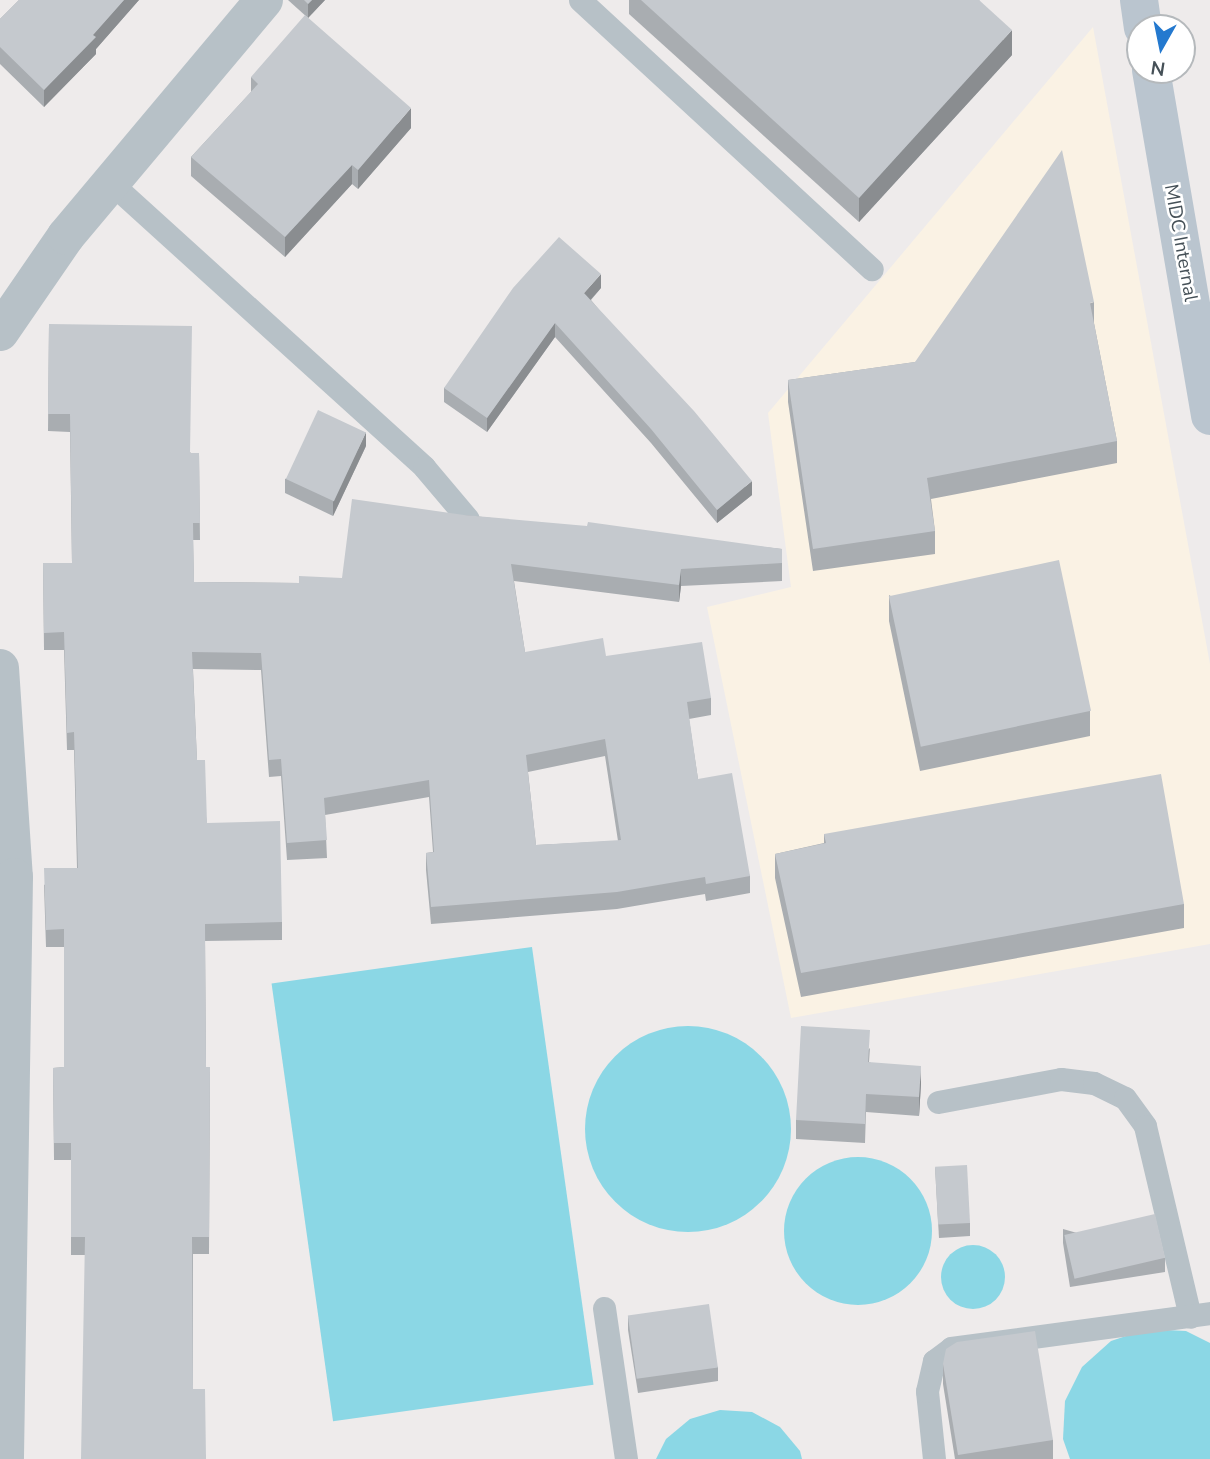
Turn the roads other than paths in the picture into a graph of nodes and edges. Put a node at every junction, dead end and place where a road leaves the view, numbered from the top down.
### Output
1 (264, 0) edge
2 (580, 0) edge
3 (1154, 84) edge
4 (110, 182) junction
5 (872, 269) dead end
6 (0, 332) edge
7 (1206, 374) edge
8 (1210, 416) edge
9 (468, 519) edge
10 (0, 668) edge
11 (7, 877) edge
12 (938, 1102) dead end
13 (604, 1308) dead end
14 (1200, 1315) edge
15 (5, 1459) edge
16 (626, 1459) edge
17 (934, 1459) edge

1 - 4 street
2 - 5 lane
3 - 7 street, MIDC Internal
4 - 6 street
4 - 9 lane
7 - 8 street, MIDC Internal
10 - 11 street
11 - 15 street
12 - 14 lane
13 - 16 lane
14 - 17 lane

